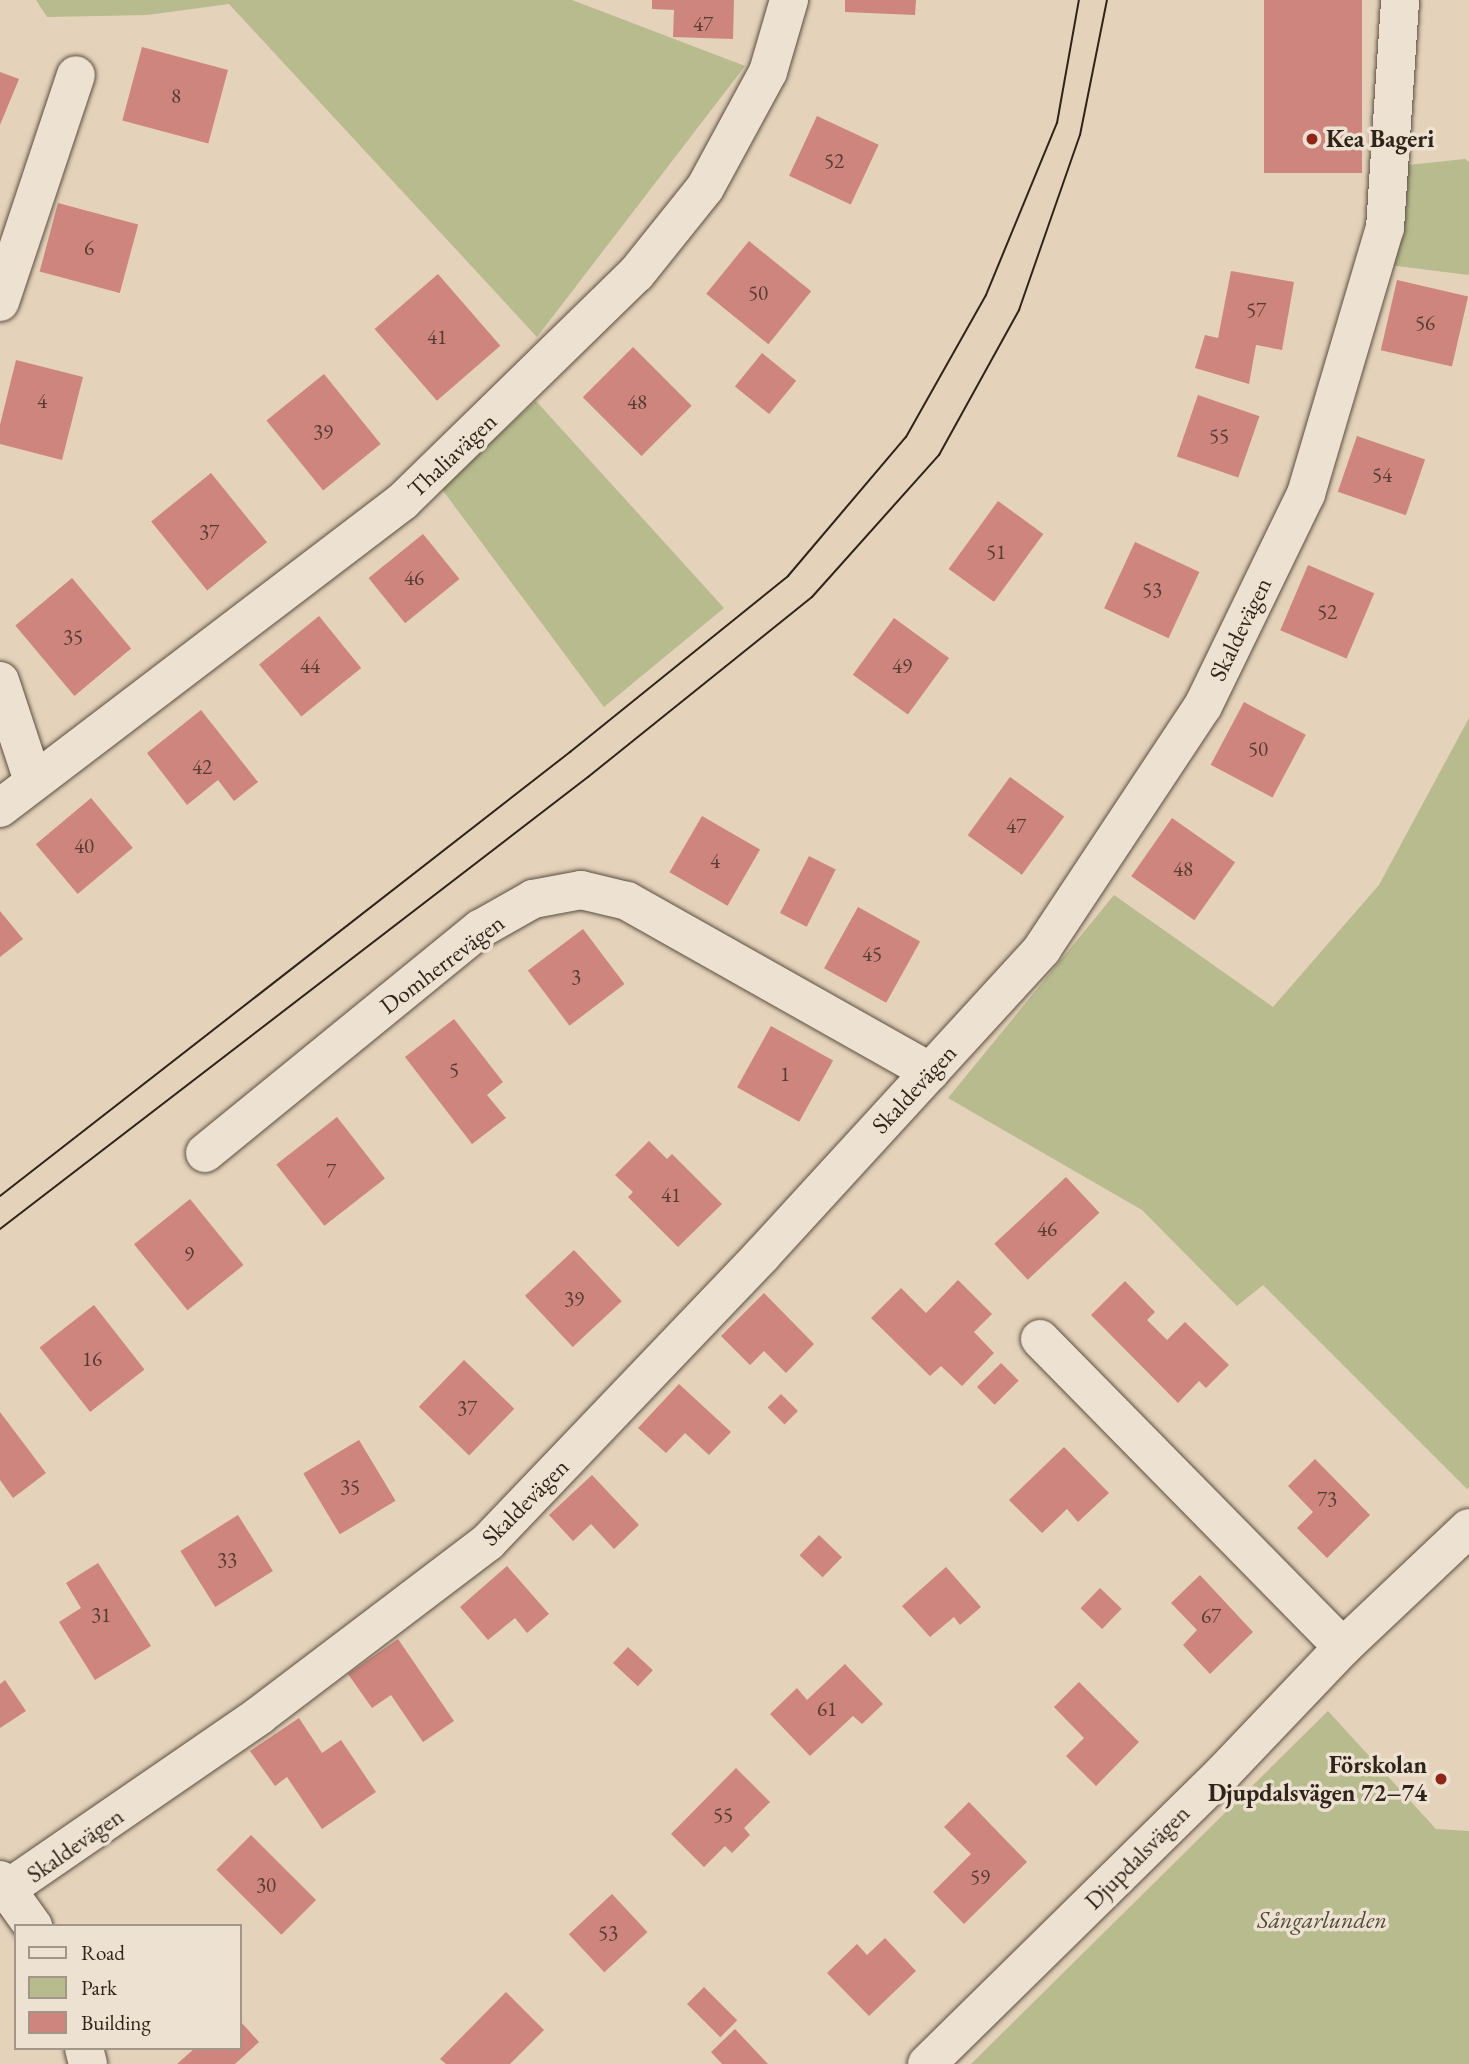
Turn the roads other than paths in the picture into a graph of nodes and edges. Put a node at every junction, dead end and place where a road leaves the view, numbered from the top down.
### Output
1 (789, 0) edge
2 (1400, 0) edge
3 (76, 75) dead end
4 (0, 302) edge
5 (0, 681) edge
6 (33, 780) junction
7 (0, 808) edge
8 (930, 1072) junction
9 (205, 1153) dead end
10 (1040, 1339) dead end
11 (1469, 1528) edge
12 (1343, 1647) junction
13 (3, 1888) edge
14 (31, 1924) edge
15 (927, 2064) edge

1 - 6 street, Thaliavägen
2 - 8 street, Skaldevägen
3 - 4 street
5 - 6 street
6 - 7 street, Thaliavägen
8 - 9 street, Domherrevägen
8 - 13 street, Skaldevägen
10 - 12 street
11 - 12 street, Djupdalsvägen
12 - 15 street, Djupdalsvägen
13 - 14 street

